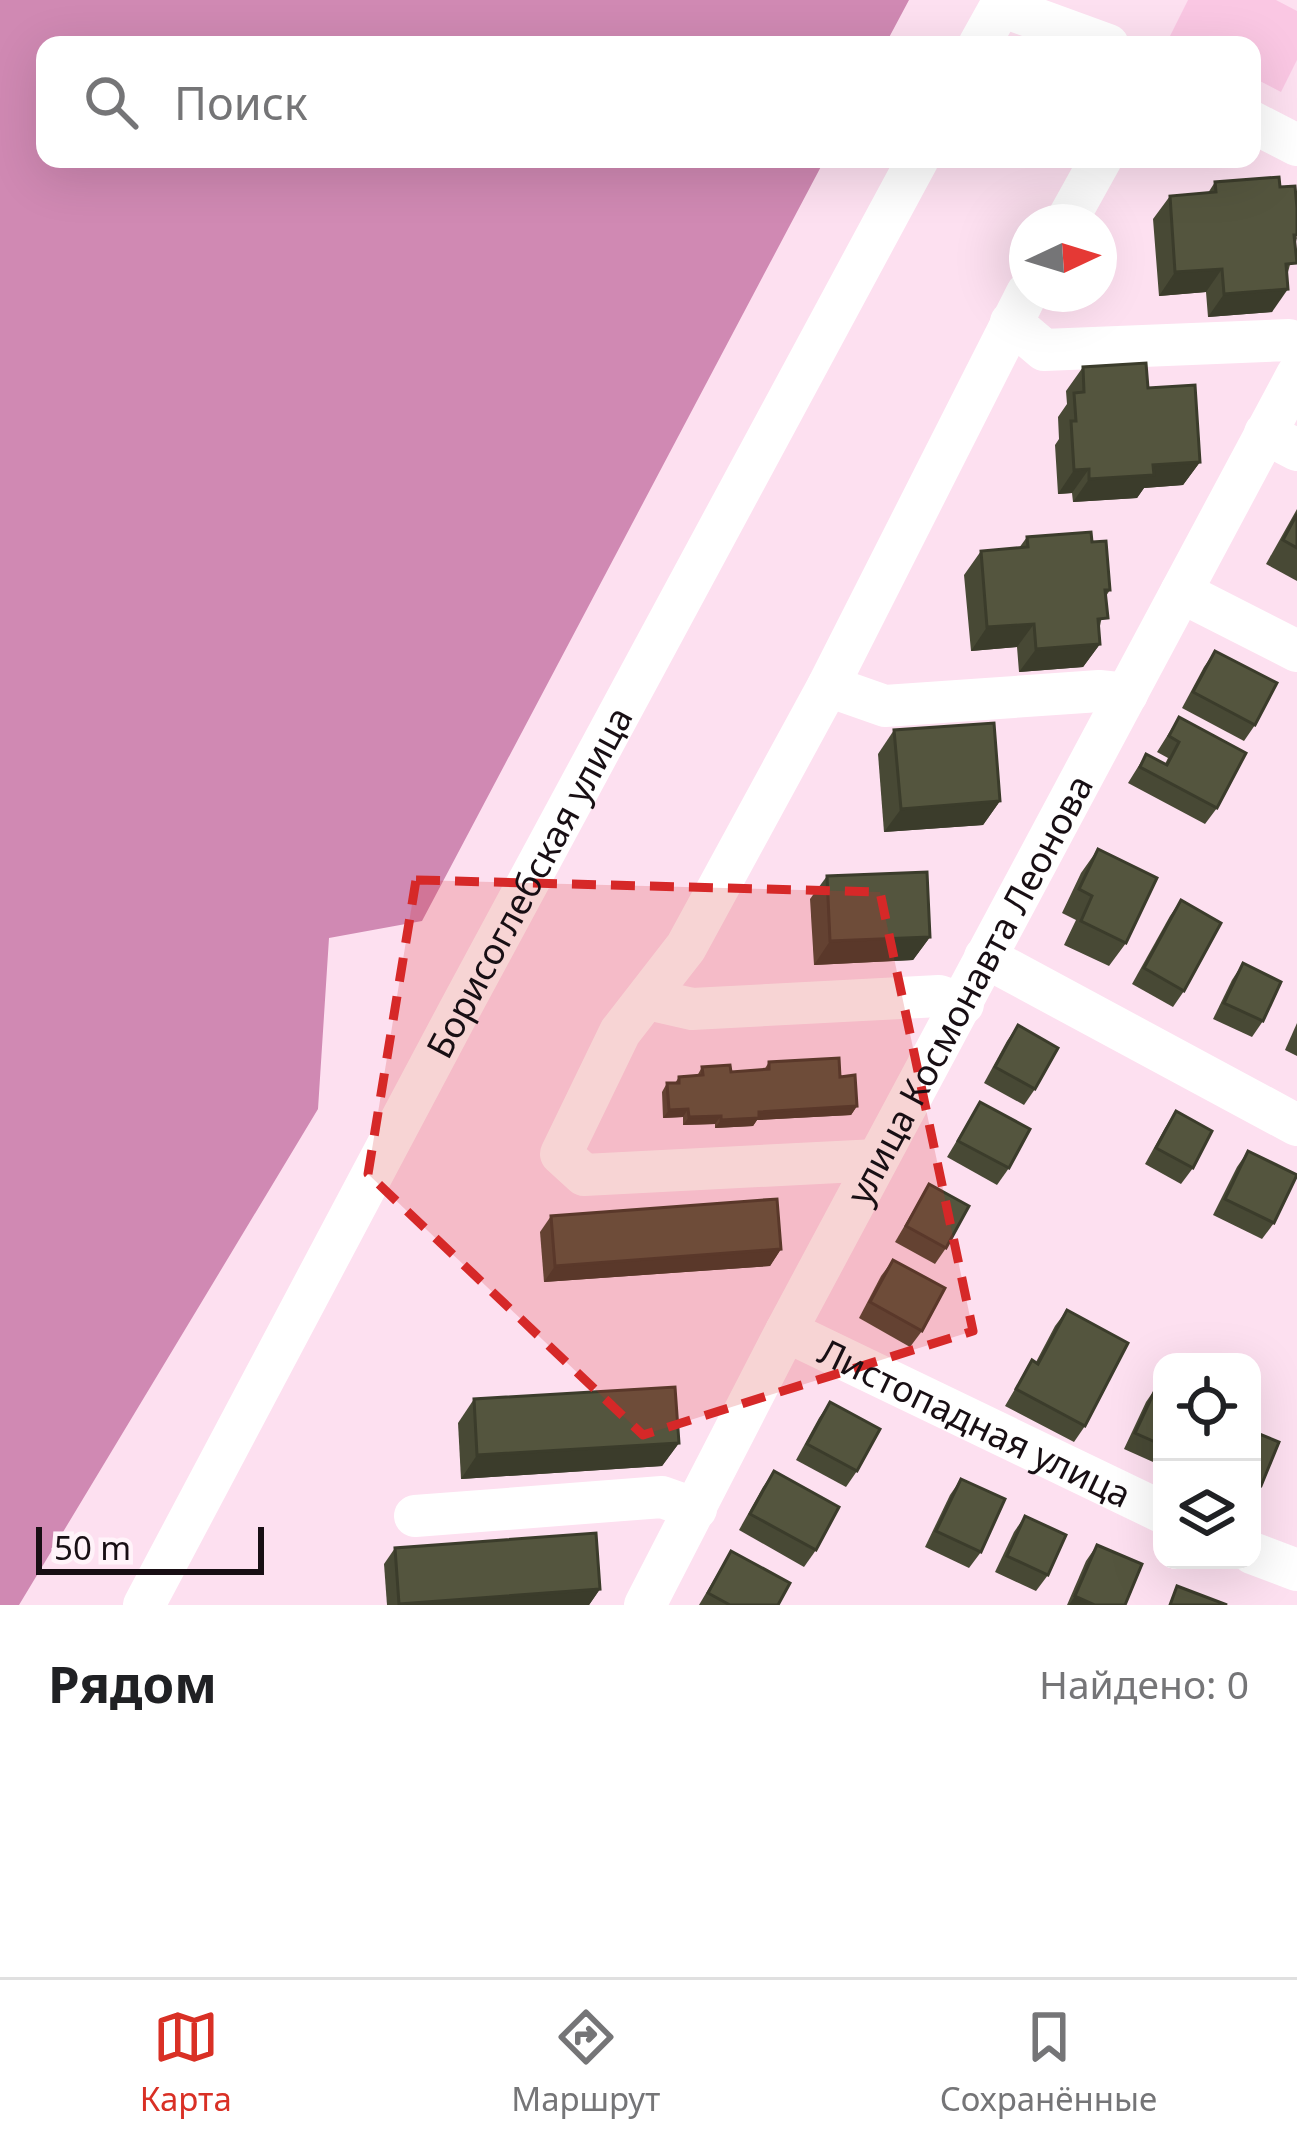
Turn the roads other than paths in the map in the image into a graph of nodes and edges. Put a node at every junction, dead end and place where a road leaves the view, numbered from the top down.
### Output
1 (1002, 3) edge
2 (985, 36) edge
3 (1085, 36) edge
4 (1261, 127) edge
5 (1297, 145) edge
6 (913, 168) edge
7 (1096, 168) edge
8 (1076, 204) edge
9 (1017, 312) edge
10 (1021, 312) edge
11 (1297, 348) edge
12 (1297, 375) edge
13 (1281, 441) edge
14 (1181, 592) junction
15 (1297, 651) edge
16 (828, 686) junction
17 (1127, 694) junction
18 (986, 957) junction
19 (649, 999) junction
20 (963, 1004) junction
21 (1297, 1124) edge
22 (878, 1160) junction
23 (786, 1331) junction
24 (1153, 1508) edge
25 (696, 1509) junction
26 (415, 1516) dead end
27 (1261, 1556) edge
28 (1297, 1570) edge
29 (144, 1605) edge
30 (645, 1605) edge

1 - 2 street
1 - 3 street
4 - 5 street
6 - 29 street, Борисоглебская улица
7 - 8 street
9 - 16 street
10 - 11 street
12 - 13 street, улица Космонавта Леонова
13 - 14 street, улица Космонавта Леонова
14 - 15 street
14 - 17 street, улица Космонавта Леонова
16 - 17 street
16 - 19 street
17 - 18 street, улица Космонавта Леонова
18 - 20 street, улица Космонавта Леонова
18 - 21 street
19 - 20 street
19 - 22 street
20 - 22 street, улица Космонавта Леонова
22 - 23 street, улица Космонавта Леонова
23 - 24 street, Листопадная улица
23 - 25 street, улица Космонавта Леонова
25 - 26 street
25 - 30 street, улица Космонавта Леонова
27 - 28 street

